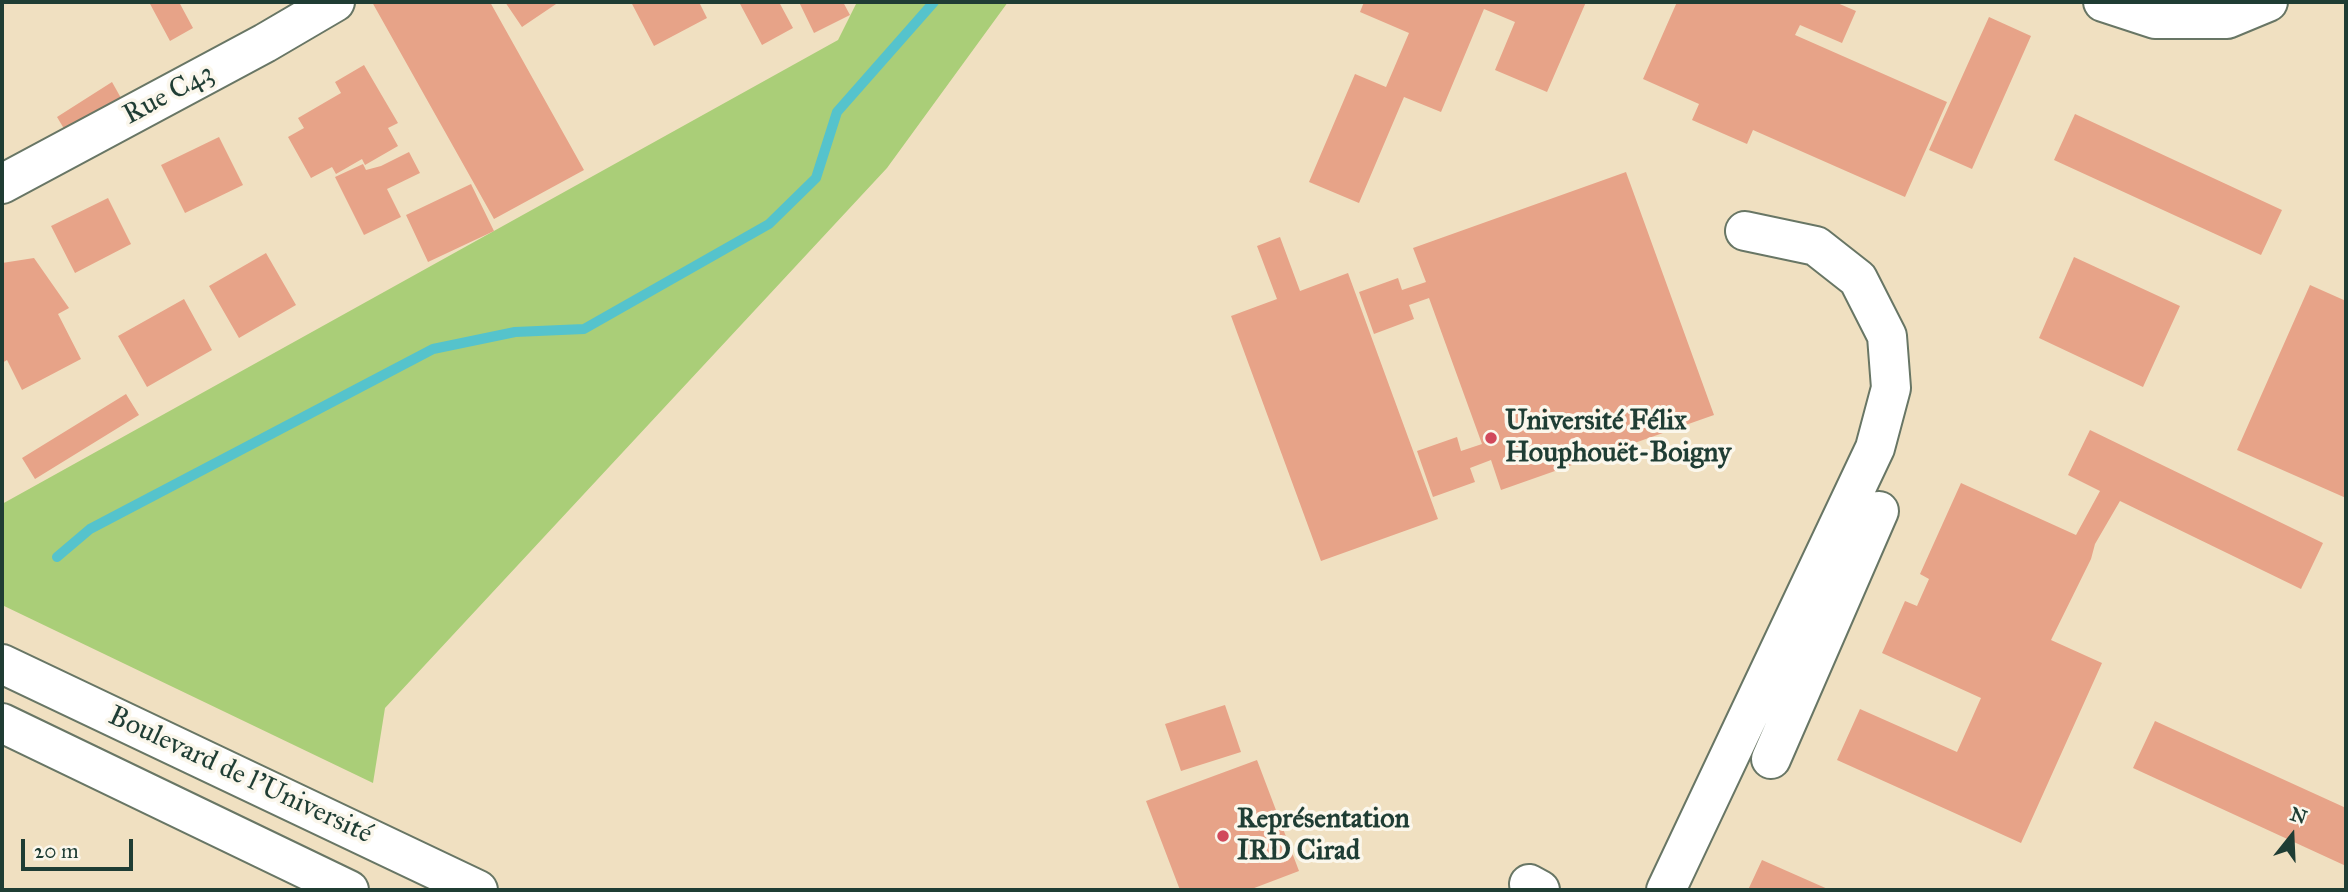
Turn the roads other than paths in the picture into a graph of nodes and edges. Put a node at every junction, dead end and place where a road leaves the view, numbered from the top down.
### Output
1 (335, 2) edge
2 (2103, 2) edge
3 (2268, 2) edge
4 (2, 184) edge
5 (1745, 231) dead end
6 (1879, 511) dead end
7 (1829, 587) junction
8 (2, 664) edge
9 (71, 696) junction
10 (2, 723) edge
11 (49, 746) junction
12 (1771, 759) dead end
13 (336, 887) edge
14 (478, 890) edge
15 (1666, 890) edge

1 - 4 street, Rue C43
2 - 3 street
5 - 7 street
6 - 7 street
7 - 12 street
7 - 15 street
8 - 9 street, Boulevard de l'Université
9 - 11 street
9 - 14 street, Boulevard de l'Université
10 - 11 street, Boulevard de l'Université
11 - 13 street, Boulevard de l'Université

